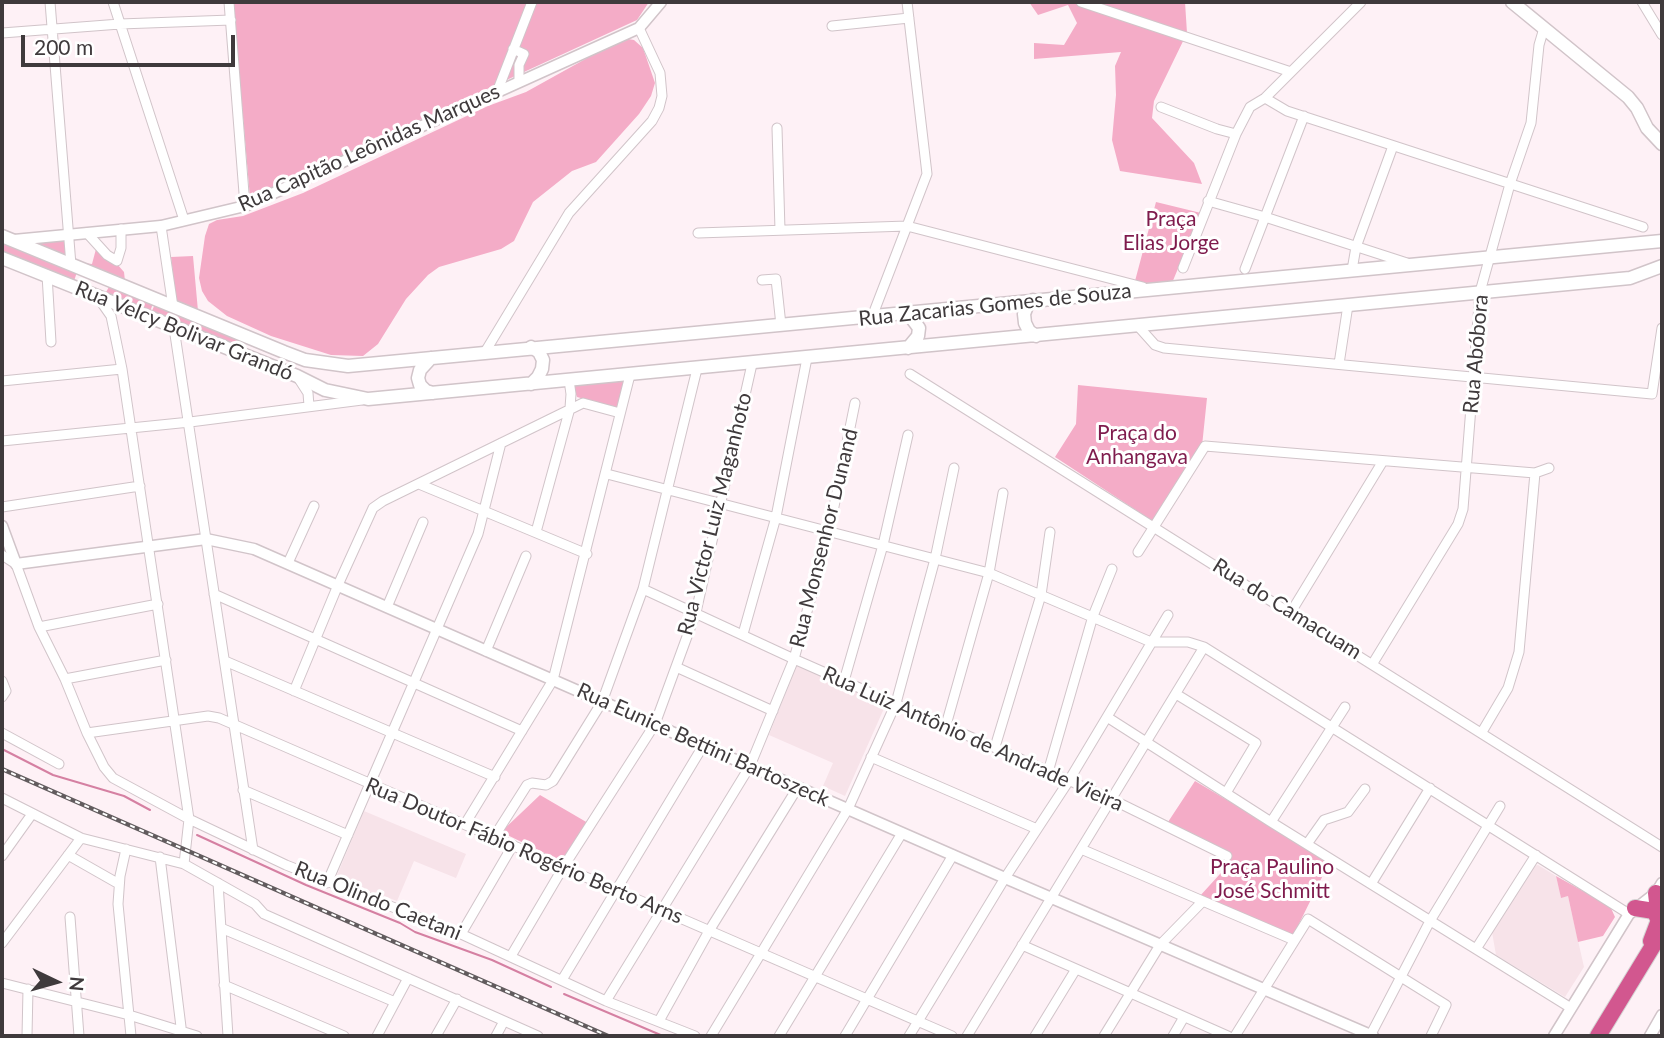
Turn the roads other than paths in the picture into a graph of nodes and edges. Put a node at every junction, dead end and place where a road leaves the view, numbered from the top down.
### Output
1 (50, 2) edge
2 (113, 2) edge
3 (229, 2) edge
4 (532, 2) edge
5 (661, 2) edge
6 (907, 2) edge
7 (1081, 2) edge
8 (1361, 2) edge
9 (1512, 2) edge
10 (1642, 2) edge
11 (909, 18) junction
12 (230, 20) junction
13 (120, 24) junction
14 (832, 26) dead end
15 (52, 28) junction
16 (639, 28) junction
17 (1544, 28) junction
18 (2, 33) edge
19 (1662, 35) edge
20 (513, 49) junction
21 (509, 61) junction
22 (519, 65) junction
23 (1291, 72) junction
24 (519, 82) junction
25 (497, 92) junction
26 (1265, 99) junction
27 (1161, 107) dead end
28 (1304, 116) junction
29 (777, 128) dead end
30 (1236, 134) junction
31 (1662, 144) edge
32 (1393, 146) junction
33 (1510, 184) junction
34 (1208, 201) junction
35 (245, 206) junction
36 (1265, 217) junction
37 (184, 220) junction
38 (161, 226) junction
39 (907, 226) junction
40 (1643, 227) dead end
41 (121, 229) junction
42 (780, 230) junction
43 (87, 233) junction
44 (698, 233) dead end
45 (69, 234) junction
46 (7, 238) edge
47 (1662, 241) edge
48 (1356, 247) junction
49 (1489, 257) junction
50 (2, 258) edge
51 (71, 265) junction
52 (1412, 265) junction
53 (1662, 266) edge
54 (1183, 268) dead end
55 (1245, 270) dead end
56 (1352, 270) junction
57 (47, 275) junction
58 (101, 277) junction
59 (1107, 278) junction
60 (762, 279) dead end
61 (1151, 289) junction
62 (1480, 292) junction
63 (1110, 293) junction
64 (93, 294) junction
65 (1033, 300) junction
66 (1348, 305) junction
67 (173, 307) junction
68 (114, 311) junction
69 (903, 313) junction
70 (872, 317) junction
71 (781, 325) junction
72 (1138, 326) junction
73 (174, 328) junction
74 (1662, 328) edge
75 (238, 334) junction
76 (1036, 336) junction
77 (51, 342) dead end
78 (531, 347) junction
79 (908, 348) junction
80 (230, 351) junction
81 (485, 352) junction
82 (432, 358) junction
83 (807, 358) junction
84 (752, 364) junction
85 (1339, 364) junction
86 (329, 365) joint
87 (122, 369) junction
88 (697, 369) junction
89 (910, 374) dead end
90 (631, 375) junction
91 (297, 376) junction
92 (1473, 376) junction
93 (569, 380) junction
94 (2, 381) edge
95 (531, 384) junction
96 (433, 394) junction
97 (571, 394) junction
98 (368, 399) junction
99 (583, 403) junction
100 (855, 403) dead end
101 (309, 406) junction
102 (570, 408) junction
103 (620, 413) junction
104 (190, 422) junction
105 (131, 428) junction
106 (908, 435) dead end
107 (2, 441) edge
108 (501, 443) junction
109 (1382, 460) junction
110 (1466, 467) junction
111 (954, 468) dead end
112 (1549, 468) dead end
113 (1535, 473) junction
114 (607, 474) junction
115 (419, 484) junction
116 (140, 486) junction
117 (669, 488) junction
118 (1003, 493) dead end
119 (721, 502) junction
120 (314, 506) dead end
121 (2, 507) edge
122 (484, 511) junction
123 (776, 517) junction
124 (423, 523) dead end
125 (2, 526) edge
126 (1154, 526) junction
127 (829, 531) junction
128 (536, 532) junction
129 (1050, 532) dead end
130 (206, 540) junction
131 (883, 545) junction
132 (149, 547) junction
133 (1138, 552) dead end
134 (587, 554) junction
135 (2, 555) edge
136 (526, 556) dead end
137 (935, 559) junction
138 (288, 563) junction
139 (16, 564) junction
140 (1112, 569) dead end
141 (989, 573) junction
142 (338, 585) junction
143 (643, 589) junction
144 (215, 594) junction
145 (1041, 595) junction
146 (158, 604) junction
147 (387, 607) junction
148 (695, 612) junction
149 (1291, 612) junction
150 (1168, 615) dead end
151 (1093, 616) junction
152 (39, 627) junction
153 (437, 628) junction
154 (743, 634) junction
155 (316, 639) junction
156 (1151, 642) junction
157 (1204, 648) junction
158 (486, 651) junction
159 (794, 659) junction
160 (166, 660) junction
161 (225, 661) junction
162 (1373, 663) junction
163 (676, 667) junction
164 (65, 679) junction
165 (554, 680) junction
166 (2, 681) edge
167 (845, 681) junction
168 (414, 683) junction
169 (294, 691) junction
170 (1176, 694) junction
171 (2, 696) edge
172 (602, 702) junction
173 (896, 702) junction
174 (1345, 707) dead end
175 (773, 711) junction
176 (1107, 717) junction
177 (175, 721) junction
178 (233, 723) junction
179 (655, 724) junction
180 (946, 725) junction
181 (1332, 726) junction
182 (523, 731) junction
183 (1482, 732) junction
184 (2, 733) edge
185 (86, 733) junction
186 (393, 733) junction
187 (1146, 742) junction
188 (704, 746) junction
189 (995, 747) junction
190 (871, 757) junction
191 (59, 764) dead end
192 (750, 766) junction
193 (1048, 772) junction
194 (495, 777) junction
195 (1068, 782) junction
196 (370, 784) junction
197 (798, 787) junction
198 (1430, 788) junction
199 (1365, 789) dead end
200 (243, 790) junction
201 (1226, 793) junction
202 (2, 798) edge
203 (1111, 799) junction
204 (1500, 806) dead end
205 (848, 809) junction
206 (32, 814) junction
207 (189, 819) junction
208 (1271, 822) junction
209 (465, 824) junction
210 (1489, 825) junction
211 (1037, 829) junction
212 (902, 833) junction
213 (348, 835) junction
214 (494, 837) junction
215 (81, 838) junction
216 (513, 845) junction
217 (1307, 845) junction
218 (1662, 846) edge
219 (126, 849) junction
220 (1081, 849) junction
221 (253, 850) junction
222 (68, 855) junction
223 (953, 855) junction
224 (1536, 855) junction
225 (2, 856) edge
226 (1227, 856) dead end
227 (160, 857) junction
228 (184, 864) junction
229 (564, 866) junction
230 (1005, 878) junction
231 (219, 883) junction
232 (327, 883) junction
233 (119, 884) junction
234 (1371, 884) junction
235 (1659, 888) edge
236 (615, 890) junction
237 (1051, 898) junction
238 (1203, 901) junction
239 (663, 911) junction
240 (1632, 911) junction
241 (70, 917) dead end
242 (1430, 920) junction
243 (1660, 925) edge
244 (221, 928) junction
245 (709, 931) junction
246 (461, 934) junction
247 (1294, 940) junction
248 (2, 943) edge
249 (1160, 945) junction
250 (1022, 946) junction
251 (1476, 949) junction
252 (1662, 952) edge
253 (761, 954) junction
254 (511, 956) junction
255 (1076, 969) junction
256 (1400, 976) junction
257 (814, 977) junction
258 (408, 978) junction
259 (562, 980) junction
260 (2, 983) edge
261 (224, 985) junction
262 (28, 989) junction
263 (1265, 990) junction
264 (1131, 993) junction
265 (457, 999) junction
266 (866, 999) junction
267 (77, 1001) junction
268 (606, 1001) junction
269 (395, 1002) junction
270 (1572, 1008) junction
271 (129, 1015) junction
272 (1662, 1015) edge
273 (1184, 1017) junction
274 (504, 1021) junction
275 (660, 1021) junction
276 (918, 1021) junction
277 (182, 1033) edge
278 (27, 1036) edge
279 (79, 1036) edge
280 (131, 1036) edge
281 (197, 1036) edge
282 (228, 1036) edge
283 (345, 1036) edge
284 (377, 1036) edge
285 (436, 1036) edge
286 (496, 1036) edge
287 (538, 1036) edge
288 (695, 1036) edge
289 (711, 1036) edge
290 (779, 1036) edge
291 (845, 1036) edge
292 (909, 1036) edge
293 (952, 1036) edge
294 (967, 1036) edge
295 (1035, 1036) edge
296 (1104, 1036) edge
297 (1173, 1036) edge
298 (1228, 1036) edge
299 (1236, 1036) edge
300 (1371, 1036) edge
301 (1431, 1036) edge
302 (1554, 1036) edge
303 (1598, 1036) edge
304 (1611, 1036) edge
305 (1650, 1036) edge

1 - 15 street
2 - 13 street
3 - 12 street
4 - 20 street
5 - 16 street, Rua Capitão Leônidas Marques
6 - 11 street
7 - 23 street
8 - 23 street
9 - 17 main road
10 - 19 street
11 - 14 street
11 - 39 street
12 - 13 street
12 - 35 street
13 - 15 street
13 - 37 street
15 - 18 street
15 - 45 street
16 - 24 street, Rua Capitão Leônidas Marques
16 - 81 street
17 - 31 main road
17 - 33 street, Rua Abóbora
20 - 21 street
20 - 22 street
21 - 22 street
21 - 25 street
22 - 24 street
23 - 26 street
24 - 25 street, Rua Capitão Leônidas Marques
25 - 35 street, Rua Capitão Leônidas Marques
26 - 28 street
26 - 30 street
27 - 30 street
28 - 32 street
28 - 36 street
29 - 42 street
30 - 34 street
32 - 33 street
32 - 48 street
33 - 40 street
33 - 49 street, Rua Abóbora
34 - 36 street
34 - 54 street
35 - 37 street, Rua Capitão Leônidas Marques
36 - 48 street
36 - 55 street
37 - 38 street, Rua Capitão Leônidas Marques
38 - 41 street, Rua Capitão Leônidas Marques
38 - 67 street
39 - 42 street
39 - 59 street
39 - 70 street
41 - 43 street, Rua Capitão Leônidas Marques
41 - 43 street
42 - 44 street
43 - 45 street, Rua Capitão Leônidas Marques
45 - 46 street, Rua Capitão Leônidas Marques
45 - 51 street
46 - 51 main road, Rua Velcy Bolivar Grandó
47 - 49 main road, Rua Zacarias Gomes de Souza
48 - 52 street
48 - 56 street
49 - 52 main road, Rua Zacarias Gomes de Souza
49 - 62 street, Rua Abóbora
50 - 57 main road, Rua Velcy Bolivar Grandó
51 - 58 main road, Rua Velcy Bolivar Grandó
52 - 56 main road, Rua Zacarias Gomes de Souza
53 - 62 main road, Rua Zacarias Gomes de Souza
56 - 61 main road, Rua Zacarias Gomes de Souza
57 - 64 main road, Rua Velcy Bolivar Grandó
57 - 77 street
58 - 64 main road
58 - 67 main road, Rua Velcy Bolivar Grandó
59 - 61 street
59 - 63 street
60 - 71 street
61 - 63 main road, Rua Zacarias Gomes de Souza
62 - 66 main road, Rua Zacarias Gomes de Souza
62 - 92 street, Rua Abóbora
63 - 65 main road, Rua Zacarias Gomes de Souza
64 - 68 main road, Rua Velcy Bolivar Grandó
65 - 69 main road, Rua Zacarias Gomes de Souza
65 - 76 main road
66 - 72 main road, Rua Zacarias Gomes de Souza
66 - 85 street
67 - 75 main road, Rua Velcy Bolivar Grandó
68 - 73 main road, Rua Velcy Bolivar Grandó
68 - 87 street
69 - 70 main road, Rua Zacarias Gomes de Souza
69 - 79 main road
70 - 71 main road, Rua Zacarias Gomes de Souza
71 - 78 main road, Rua Zacarias Gomes de Souza
72 - 76 main road, Rua Zacarias Gomes de Souza
72 - 85 street
73 - 80 main road, Rua Velcy Bolivar Grandó
73 - 104 street
74 - 92 street
75 - 80 main road
75 - 86 main road, Rua Velcy Bolivar Grandó
76 - 79 main road, Rua Zacarias Gomes de Souza
78 - 81 main road, Rua Zacarias Gomes de Souza
78 - 95 main road
79 - 83 main road, Rua Zacarias Gomes de Souza
80 - 91 main road, Rua Velcy Bolivar Grandó
81 - 82 main road, Rua Zacarias Gomes de Souza
82 - 86 main road, Rua Zacarias Gomes de Souza
82 - 96 main road
83 - 84 main road, Rua Zacarias Gomes de Souza
83 - 123 street
84 - 88 main road, Rua Zacarias Gomes de Souza
84 - 119 street, Rua Victor Luiz Maganhoto
85 - 92 street
87 - 94 street
87 - 105 street
88 - 90 main road, Rua Zacarias Gomes de Souza
88 - 117 street
89 - 126 street, Rua do Camacuam
90 - 93 main road, Rua Zacarias Gomes de Souza
90 - 103 street
91 - 98 main road, Rua Velcy Bolivar Grandó
91 - 101 street
92 - 110 street, Rua Abóbora
93 - 95 main road, Rua Zacarias Gomes de Souza
93 - 97 street
95 - 96 main road, Rua Zacarias Gomes de Souza
96 - 98 main road, Rua Zacarias Gomes de Souza
97 - 99 street
97 - 102 street
98 - 101 street
99 - 102 street
99 - 103 street
100 - 127 street, Rua Monsenhor Dunand
101 - 104 street
102 - 108 street
102 - 128 street
103 - 114 street
104 - 105 street
104 - 130 street
105 - 107 street
105 - 116 street
106 - 131 street
108 - 115 street
108 - 122 street
109 - 110 street
109 - 126 street
109 - 149 street
110 - 113 street
110 - 162 street, Rua Abóbora
111 - 137 street
112 - 113 street
113 - 183 street
114 - 117 street
114 - 134 street
115 - 122 street
115 - 142 street
116 - 121 street
116 - 132 street
117 - 119 street
117 - 143 street
118 - 141 street
119 - 123 street
119 - 148 street, Rua Victor Luiz Maganhoto
120 - 138 street
122 - 128 street
122 - 153 street
123 - 127 street
123 - 154 street
124 - 147 street
125 - 139 street
126 - 133 street
126 - 149 street, Rua do Camacuam
127 - 131 street
127 - 159 street, Rua Monsenhor Dunand
128 - 134 street
129 - 145 street
130 - 132 street, Rua Eunice Bettini Bartoszeck
130 - 138 street, Rua Eunice Bettini Bartoszeck
130 - 144 street
131 - 137 street
131 - 167 street
132 - 139 street, Rua Eunice Bettini Bartoszeck
132 - 146 street
134 - 165 street
135 - 139 street
136 - 158 street
137 - 141 street
137 - 173 street
138 - 142 street, Rua Eunice Bettini Bartoszeck
139 - 152 street, Rua Olindo Caetani
140 - 151 street
141 - 145 street
141 - 180 street
142 - 147 street, Rua Eunice Bettini Bartoszeck
142 - 155 street
143 - 148 street, Rua Luiz Antônio de Andrade Vieira
143 - 172 street
144 - 155 street
144 - 161 street
145 - 151 street
145 - 189 street
146 - 152 street
146 - 160 street
147 - 153 street, Rua Eunice Bettini Bartoszeck
148 - 154 street, Rua Luiz Antônio de Andrade Vieira
148 - 163 street, Rua Victor Luiz Maganhoto
149 - 162 street, Rua do Camacuam
150 - 156 street
151 - 156 street
151 - 193 street
152 - 164 street, Rua Olindo Caetani
153 - 158 street, Rua Eunice Bettini Bartoszeck
153 - 168 street
154 - 159 street, Rua Luiz Antônio de Andrade Vieira
155 - 168 street
155 - 169 street
156 - 157 street
156 - 176 street
157 - 170 street
157 - 181 street
158 - 165 street, Rua Eunice Bettini Bartoszeck
159 - 167 street, Rua Luiz Antônio de Andrade Vieira
159 - 175 street, Rua Monsenhor Dunand
160 - 164 street
160 - 177 street
161 - 169 street
161 - 178 street
162 - 183 street, Rua do Camacuam
163 - 175 street
163 - 179 street, Rua Victor Luiz Maganhoto
164 - 185 street, Rua Olindo Caetani
165 - 172 street, Rua Eunice Bettini Bartoszeck
165 - 182 street
166 - 171 street
167 - 173 street, Rua Luiz Antônio de Andrade Vieira
168 - 182 street
168 - 186 street
169 - 186 street
170 - 187 street
170 - 201 street
172 - 179 street, Rua Eunice Bettini Bartoszeck
172 - 214 street
173 - 180 street, Rua Luiz Antônio de Andrade Vieira
173 - 190 street
174 - 181 street
175 - 192 street, Rua Monsenhor Dunand
176 - 187 street
176 - 195 street
177 - 178 street, Rua Doutor Fábio Rogério Berto Arns
177 - 185 street, Rua Doutor Fábio Rogério Berto Arns
177 - 207 street
178 - 196 street, Rua Doutor Fábio Rogério Berto Arns
178 - 200 street
179 - 188 street, Rua Eunice Bettini Bartoszeck
179 - 229 street, Rua Victor Luiz Maganhoto
180 - 189 street, Rua Luiz Antônio de Andrade Vieira
181 - 198 street
181 - 208 street
182 - 194 street
183 - 218 street, Rua do Camacuam
184 - 191 street
185 - 207 street, Rua Olindo Caetani
186 - 194 street
186 - 196 street
187 - 201 street
187 - 203 street
188 - 192 street, Rua Eunice Bettini Bartoszeck
188 - 236 street
189 - 193 street, Rua Luiz Antônio de Andrade Vieira
190 - 205 street
190 - 211 street
192 - 197 street, Rua Eunice Bettini Bartoszeck
192 - 239 street, Rua Monsenhor Dunand
193 - 195 street, Rua Luiz Antônio de Andrade Vieira
194 - 209 street
195 - 203 street, Rua Luiz Antônio de Andrade Vieira
195 - 211 street
196 - 209 street, Rua Doutor Fábio Rogério Berto Arns
196 - 213 street
197 - 205 street, Rua Eunice Bettini Bartoszeck
197 - 245 street
198 - 210 street
198 - 234 street
199 - 217 street
200 - 213 street
200 - 221 street
201 - 208 street
202 - 206 street
203 - 220 street
203 - 226 street, Rua Luiz Antônio de Andrade Vieira
204 - 210 street
205 - 212 street, Rua Eunice Bettini Bartoszeck
205 - 253 street
206 - 215 street
206 - 225 street
207 - 221 street, Rua Olindo Caetani
207 - 228 street
208 - 217 street
209 - 214 street, Rua Doutor Fábio Rogério Berto Arns
210 - 224 street
210 - 242 street
211 - 230 street
212 - 223 street, Rua Eunice Bettini Bartoszeck
212 - 257 street
213 - 232 street
214 - 216 street, Rua Doutor Fábio Rogério Berto Arns
215 - 219 street
215 - 222 street
216 - 229 street, Rua Doutor Fábio Rogério Berto Arns
216 - 246 street
217 - 234 street
219 - 227 street
219 - 233 street
220 - 237 street
220 - 238 street
221 - 232 street, Rua Olindo Caetani
222 - 233 street
222 - 248 street
223 - 230 street, Rua Eunice Bettini Bartoszeck
223 - 266 street
224 - 240 street
224 - 251 street
227 - 228 street
227 - 277 street
228 - 231 street
229 - 236 street, Rua Doutor Fábio Rogério Berto Arns
229 - 254 street, Rua Victor Luiz Maganhoto
230 - 237 street, Rua Eunice Bettini Bartoszeck
230 - 276 street
231 - 244 street
231 - 258 street
232 - 246 street, Rua Olindo Caetani
233 - 271 street
234 - 242 street
235 - 240 street
235 - 243 highway
236 - 239 street, Rua Doutor Fábio Rogério Berto Arns
236 - 259 street
237 - 249 street, Rua Eunice Bettini Bartoszeck
237 - 250 street
238 - 247 street
238 - 249 street
239 - 245 street, Rua Doutor Fábio Rogério Berto Arns
239 - 268 street, Rua Monsenhor Dunand
240 - 243 highway
240 - 270 street
241 - 267 street
242 - 251 street
242 - 256 street
243 - 303 highway
244 - 261 street
244 - 269 street
245 - 253 street, Rua Doutor Fábio Rogério Berto Arns
245 - 275 street
246 - 254 street, Rua Olindo Caetani
247 - 256 street
247 - 263 street
249 - 263 street, Rua Eunice Bettini Bartoszeck
249 - 264 street
250 - 255 street
250 - 294 street
251 - 270 street
252 - 304 highway
253 - 257 street, Rua Doutor Fábio Rogério Berto Arns
253 - 289 street
254 - 259 street, Rua Olindo Caetani
255 - 264 street
255 - 295 street
256 - 300 street
256 - 301 street
257 - 266 street, Rua Doutor Fábio Rogério Berto Arns
257 - 290 street
258 - 265 street
258 - 269 street
259 - 268 street, Rua Olindo Caetani
260 - 262 street
261 - 282 street
261 - 283 street
262 - 267 street
262 - 278 street
263 - 299 street
263 - 300 street, Rua Eunice Bettini Bartoszeck
264 - 273 street
264 - 296 street
265 - 274 street
265 - 285 street
266 - 276 street, Rua Doutor Fábio Rogério Berto Arns
266 - 291 street
267 - 271 street
267 - 279 street
268 - 275 street, Rua Olindo Caetani
269 - 284 street
270 - 302 street
271 - 277 street
271 - 280 street
272 - 305 street
273 - 297 street
273 - 298 street
274 - 286 street
274 - 287 street
275 - 288 street, Rua Olindo Caetani
276 - 292 street
276 - 293 street, Rua Doutor Fábio Rogério Berto Arns
277 - 281 street

